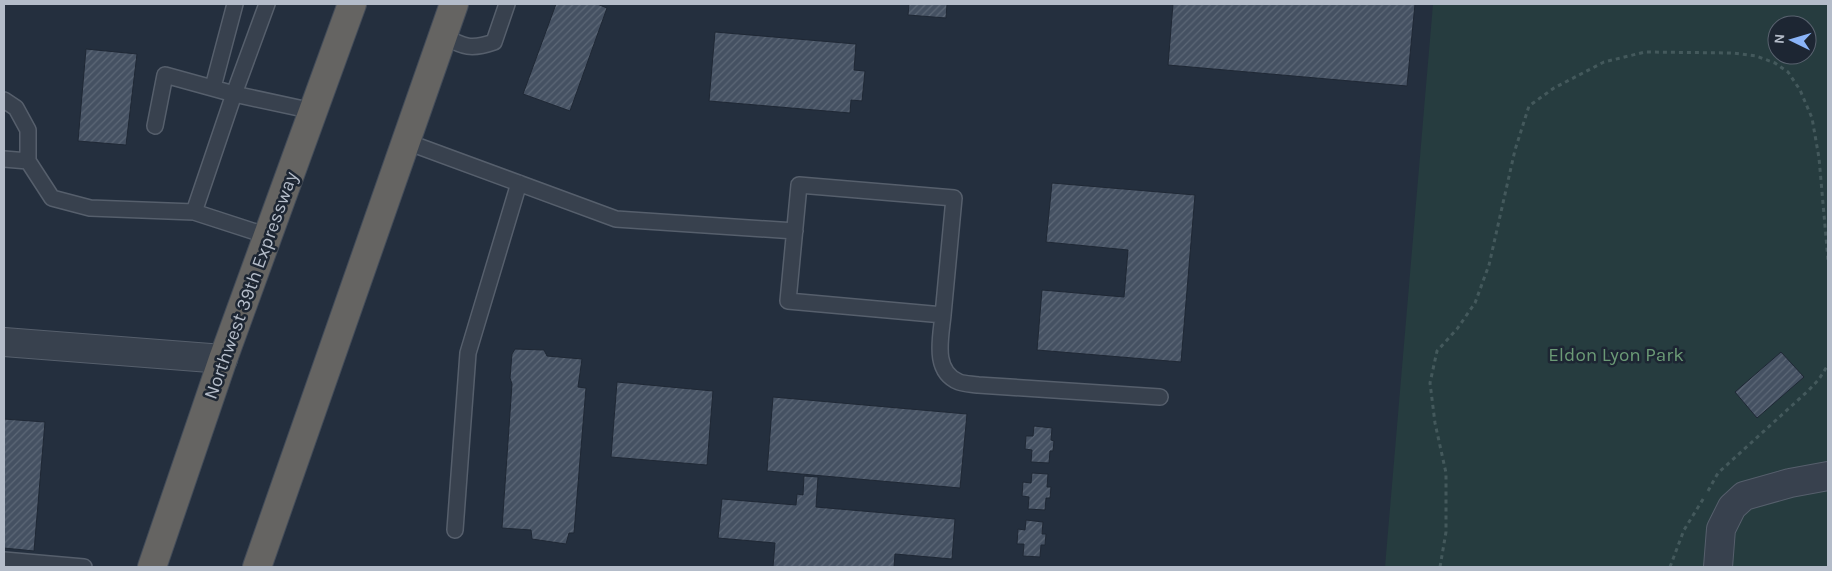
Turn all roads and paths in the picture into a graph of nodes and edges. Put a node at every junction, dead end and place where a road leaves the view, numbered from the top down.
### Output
1 (235, 4) edge
2 (267, 4) edge
3 (352, 4) edge
4 (454, 4) edge
5 (508, 4) edge
6 (443, 36) junction
7 (214, 87) junction
8 (234, 94) junction
9 (4, 100) edge
10 (313, 111) junction
11 (155, 126) dead end
12 (407, 142) junction
13 (4, 159) edge
14 (28, 162) junction
15 (519, 183) junction
16 (194, 212) junction
17 (794, 231) junction
18 (268, 236) junction
19 (1828, 260) edge
20 (943, 315) junction
21 (4, 342) edge
22 (223, 359) junction
23 (1828, 365) edge
24 (1160, 397) dead end
25 (1828, 476) edge
26 (455, 530) dead end
27 (4, 560) edge
28 (84, 567) edge
29 (152, 567) edge
30 (258, 567) edge
31 (1440, 567) edge
32 (1670, 567) edge
33 (1718, 567) edge

1 - 7 lane
2 - 8 lane
3 - 10 highway, Northwest 39th Expressway
4 - 6 highway
5 - 6 lane
6 - 12 highway
7 - 8 lane
7 - 11 lane
8 - 10 lane
8 - 16 lane
9 - 14 lane
10 - 18 highway, Northwest 39th Expressway
12 - 15 lane
12 - 30 highway
13 - 14 lane
14 - 16 lane
15 - 17 lane
15 - 26 lane
16 - 18 lane
17 - 20 lane
17 - 20 lane
18 - 22 highway, Northwest 39th Expressway
19 - 31 path
20 - 24 lane
21 - 22 street
22 - 29 highway, Northwest 39th Expressway
23 - 32 path
25 - 33 street
27 - 28 lane

